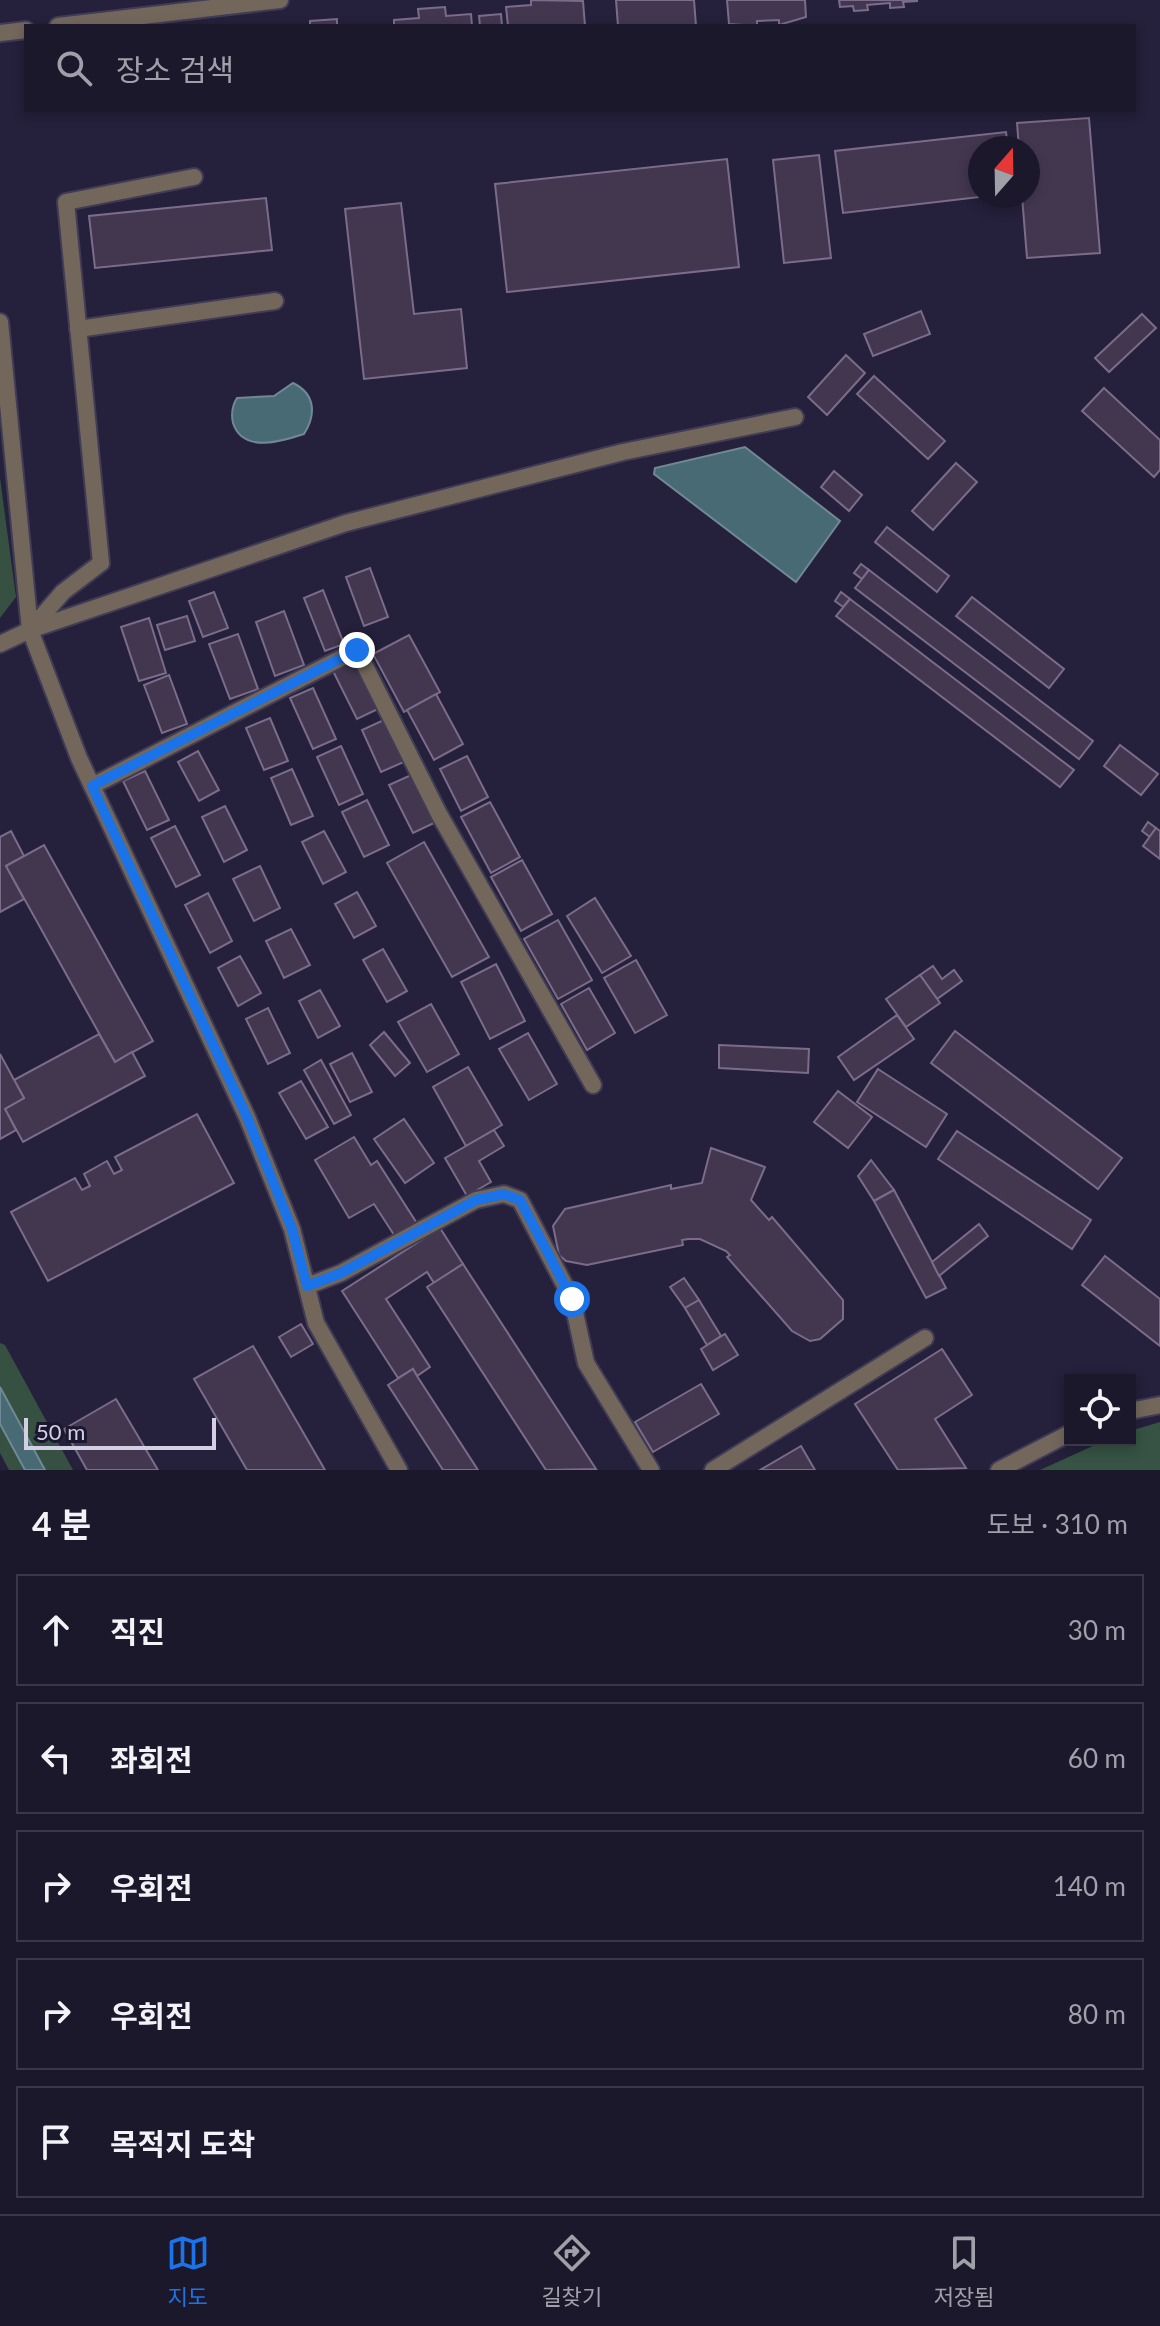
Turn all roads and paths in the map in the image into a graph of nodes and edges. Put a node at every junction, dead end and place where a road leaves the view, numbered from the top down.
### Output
1 (280, 0) edge
2 (151, 8) edge
3 (68, 24) edge
4 (24, 30) edge
5 (0, 33) edge
6 (194, 177) dead end
7 (275, 301) dead end
8 (0, 322) edge
9 (78, 329) junction
10 (795, 417) dead end
11 (30, 630) junction
12 (0, 644) edge
13 (92, 786) junction
14 (593, 1085) dead end
15 (307, 1286) junction
16 (925, 1338) dead end
17 (1160, 1405) edge
18 (1136, 1410) edge
19 (1064, 1436) edge
20 (399, 1470) edge
21 (651, 1470) edge
22 (713, 1470) edge
23 (999, 1470) edge

1 - 2 street
2 - 3 street
4 - 5 street
6 - 9 street
7 - 9 street
8 - 11 street
9 - 11 street
10 - 11 street
11 - 12 street
11 - 13 street
13 - 14 street
13 - 15 street
15 - 20 street
15 - 21 street
16 - 22 street
17 - 18 street
19 - 23 street

